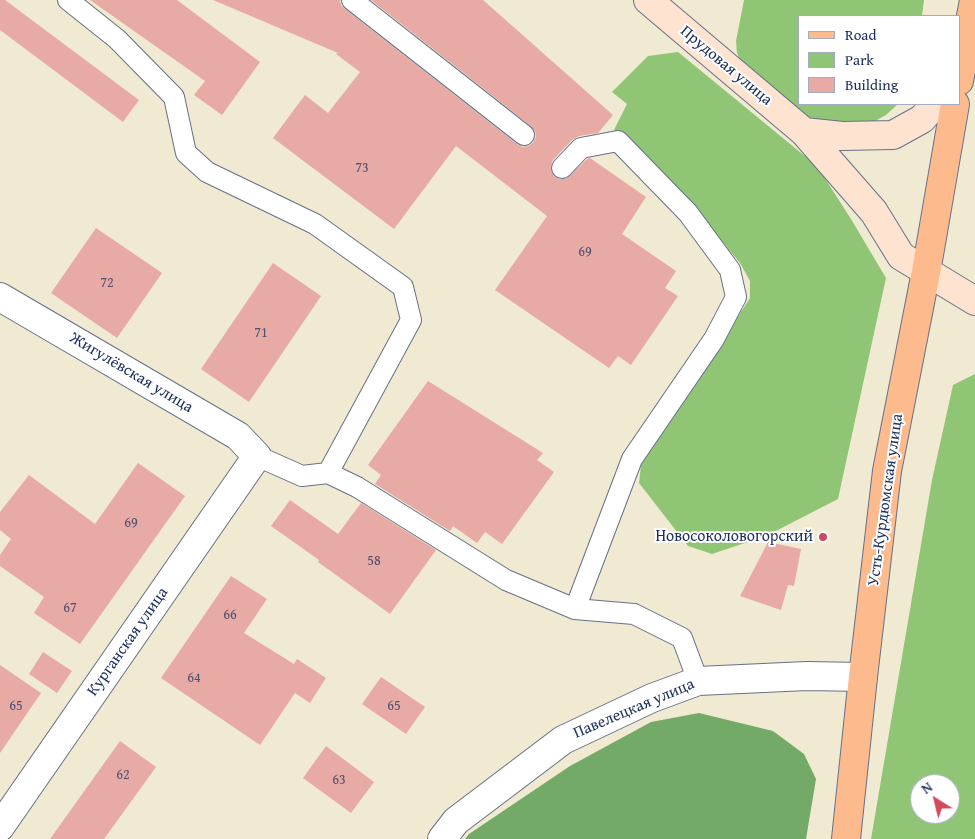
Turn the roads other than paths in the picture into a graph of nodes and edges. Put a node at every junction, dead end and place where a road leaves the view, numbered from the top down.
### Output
1 (68, 0) edge
2 (352, 0) edge
3 (648, 0) edge
4 (974, 0) edge
5 (960, 74) edge
6 (934, 105) edge
7 (955, 105) edge
8 (804, 132) junction
9 (524, 135) dead end
10 (562, 168) dead end
11 (926, 272) junction
12 (0, 296) edge
13 (975, 301) edge
14 (257, 456) junction
15 (328, 473) junction
16 (575, 608) junction
17 (862, 677) junction
18 (698, 681) junction
19 (0, 827) edge
20 (442, 839) edge
21 (846, 839) edge

1 - 15 lane
2 - 9 lane
3 - 8 main road, Прудовая улица
4 - 5 main road
6 - 8 main road
7 - 11 main road, Усть-Курдюмская улица
8 - 11 main road, Прудовая улица
10 - 16 lane
11 - 13 main road, Прудовая улица
11 - 17 main road, Усть-Курдюмская улица
12 - 14 street, Жигулёвская улица
14 - 15 lane
14 - 19 street, Курганская улица
15 - 16 lane
16 - 18 lane
17 - 18 street, Павелецкая улица
17 - 21 main road, Усть-Курдюмская улица
18 - 20 street, Павелецкая улица

